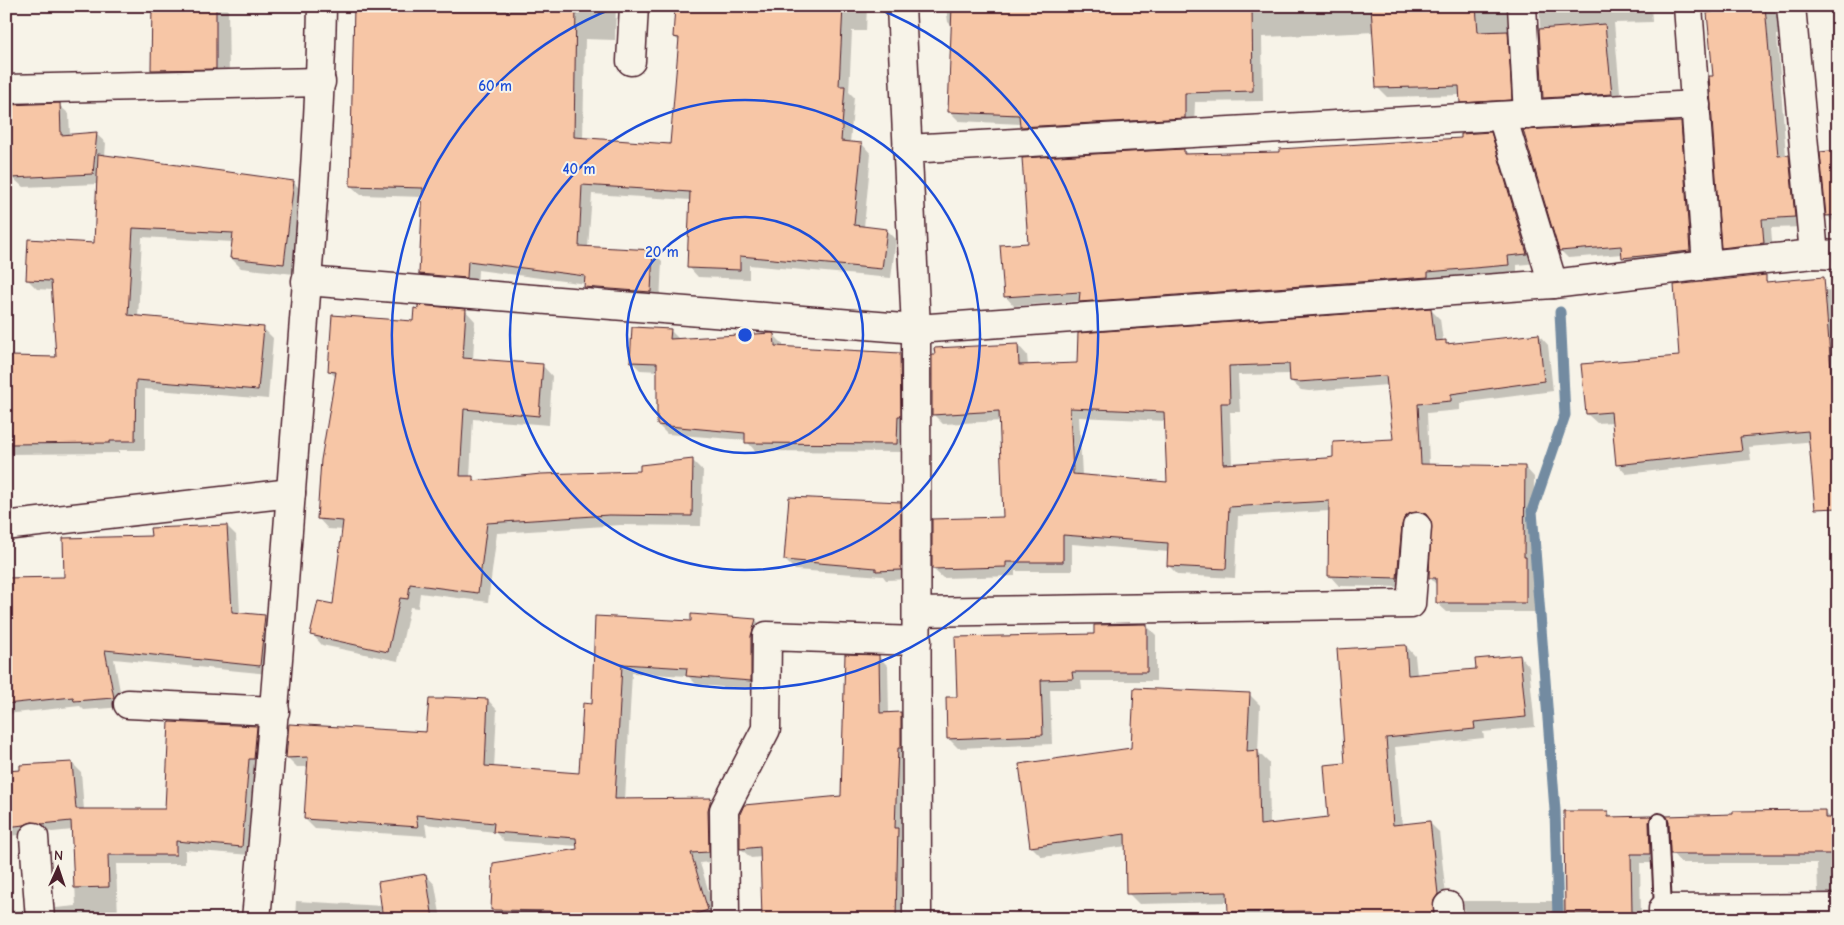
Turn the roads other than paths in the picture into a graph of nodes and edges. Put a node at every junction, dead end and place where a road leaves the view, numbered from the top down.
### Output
1 (322, 6) edge
2 (634, 6) edge
3 (901, 6) edge
4 (1522, 6) edge
5 (1688, 6) edge
6 (1791, 6) edge
7 (631, 61) dead end
8 (321, 82) junction
9 (6, 89) edge
10 (1696, 105) junction
11 (1515, 115) junction
12 (907, 150) junction
13 (1826, 255) edge
14 (1707, 264) junction
15 (306, 281) junction
16 (1553, 284) junction
17 (916, 329) junction
18 (291, 493) junction
19 (13, 524) dead end
20 (1417, 527) dead end
21 (917, 612) junction
22 (917, 641) junction
23 (128, 704) dead end
24 (275, 711) junction
25 (1660, 822) dead end
26 (34, 837) dead end
27 (1838, 908) edge
28 (1663, 914) edge
29 (40, 919) edge
30 (256, 919) edge
31 (725, 919) edge
32 (917, 919) edge

1 - 8 street
2 - 7 street
3 - 12 street
4 - 11 street
5 - 10 street
6 - 13 street
8 - 9 street
8 - 15 street
10 - 11 street
10 - 14 street
11 - 12 street
11 - 16 street
12 - 17 street
13 - 14 street
14 - 16 street
15 - 17 street
15 - 18 street
16 - 17 street
17 - 21 street
18 - 19 street
18 - 24 street
20 - 21 street
21 - 22 street
22 - 31 street
22 - 32 street
23 - 24 street
24 - 30 street
25 - 28 lane
26 - 29 street
27 - 28 street

